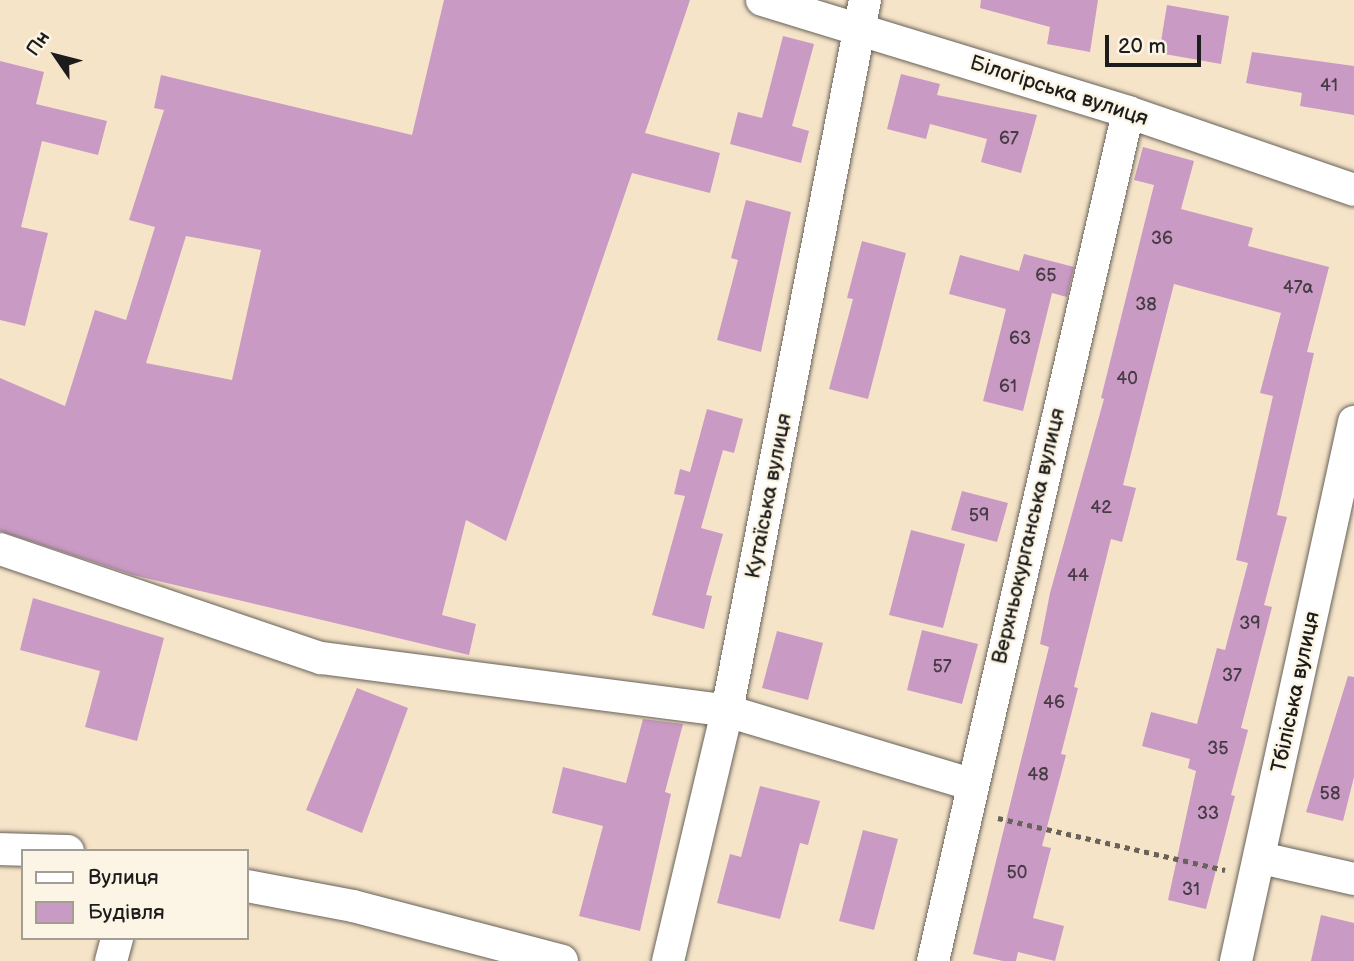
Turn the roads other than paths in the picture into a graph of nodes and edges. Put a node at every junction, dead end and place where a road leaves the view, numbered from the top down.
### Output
1 (762, 0) edge
2 (862, 14) edge
3 (1128, 112) junction
4 (1354, 190) edge
5 (1354, 422) edge
6 (0, 549) edge
7 (727, 710) junction
8 (969, 797) junction
9 (0, 849) edge
10 (21, 850) edge
11 (1258, 867) junction
12 (1354, 879) edge
13 (248, 886) edge
14 (116, 940) edge
15 (111, 961) edge
16 (562, 961) edge
17 (668, 961) edge
18 (933, 961) edge
19 (1236, 961) edge

1 - 2 street, Білогірська вулиця
2 - 3 street, Білогірська вулиця
2 - 7 street, Кутаїська вулиця
3 - 4 street, Білогірська вулиця
3 - 8 street, Верхньокурганська вулиця
5 - 11 street, Тбіліська вулиця
6 - 7 street
7 - 8 street
7 - 17 street, Кутаїська вулиця
8 - 18 street, Верхньокурганська вулиця
9 - 10 street
11 - 12 street
11 - 19 street, Тбіліська вулиця
13 - 16 street
14 - 15 street

